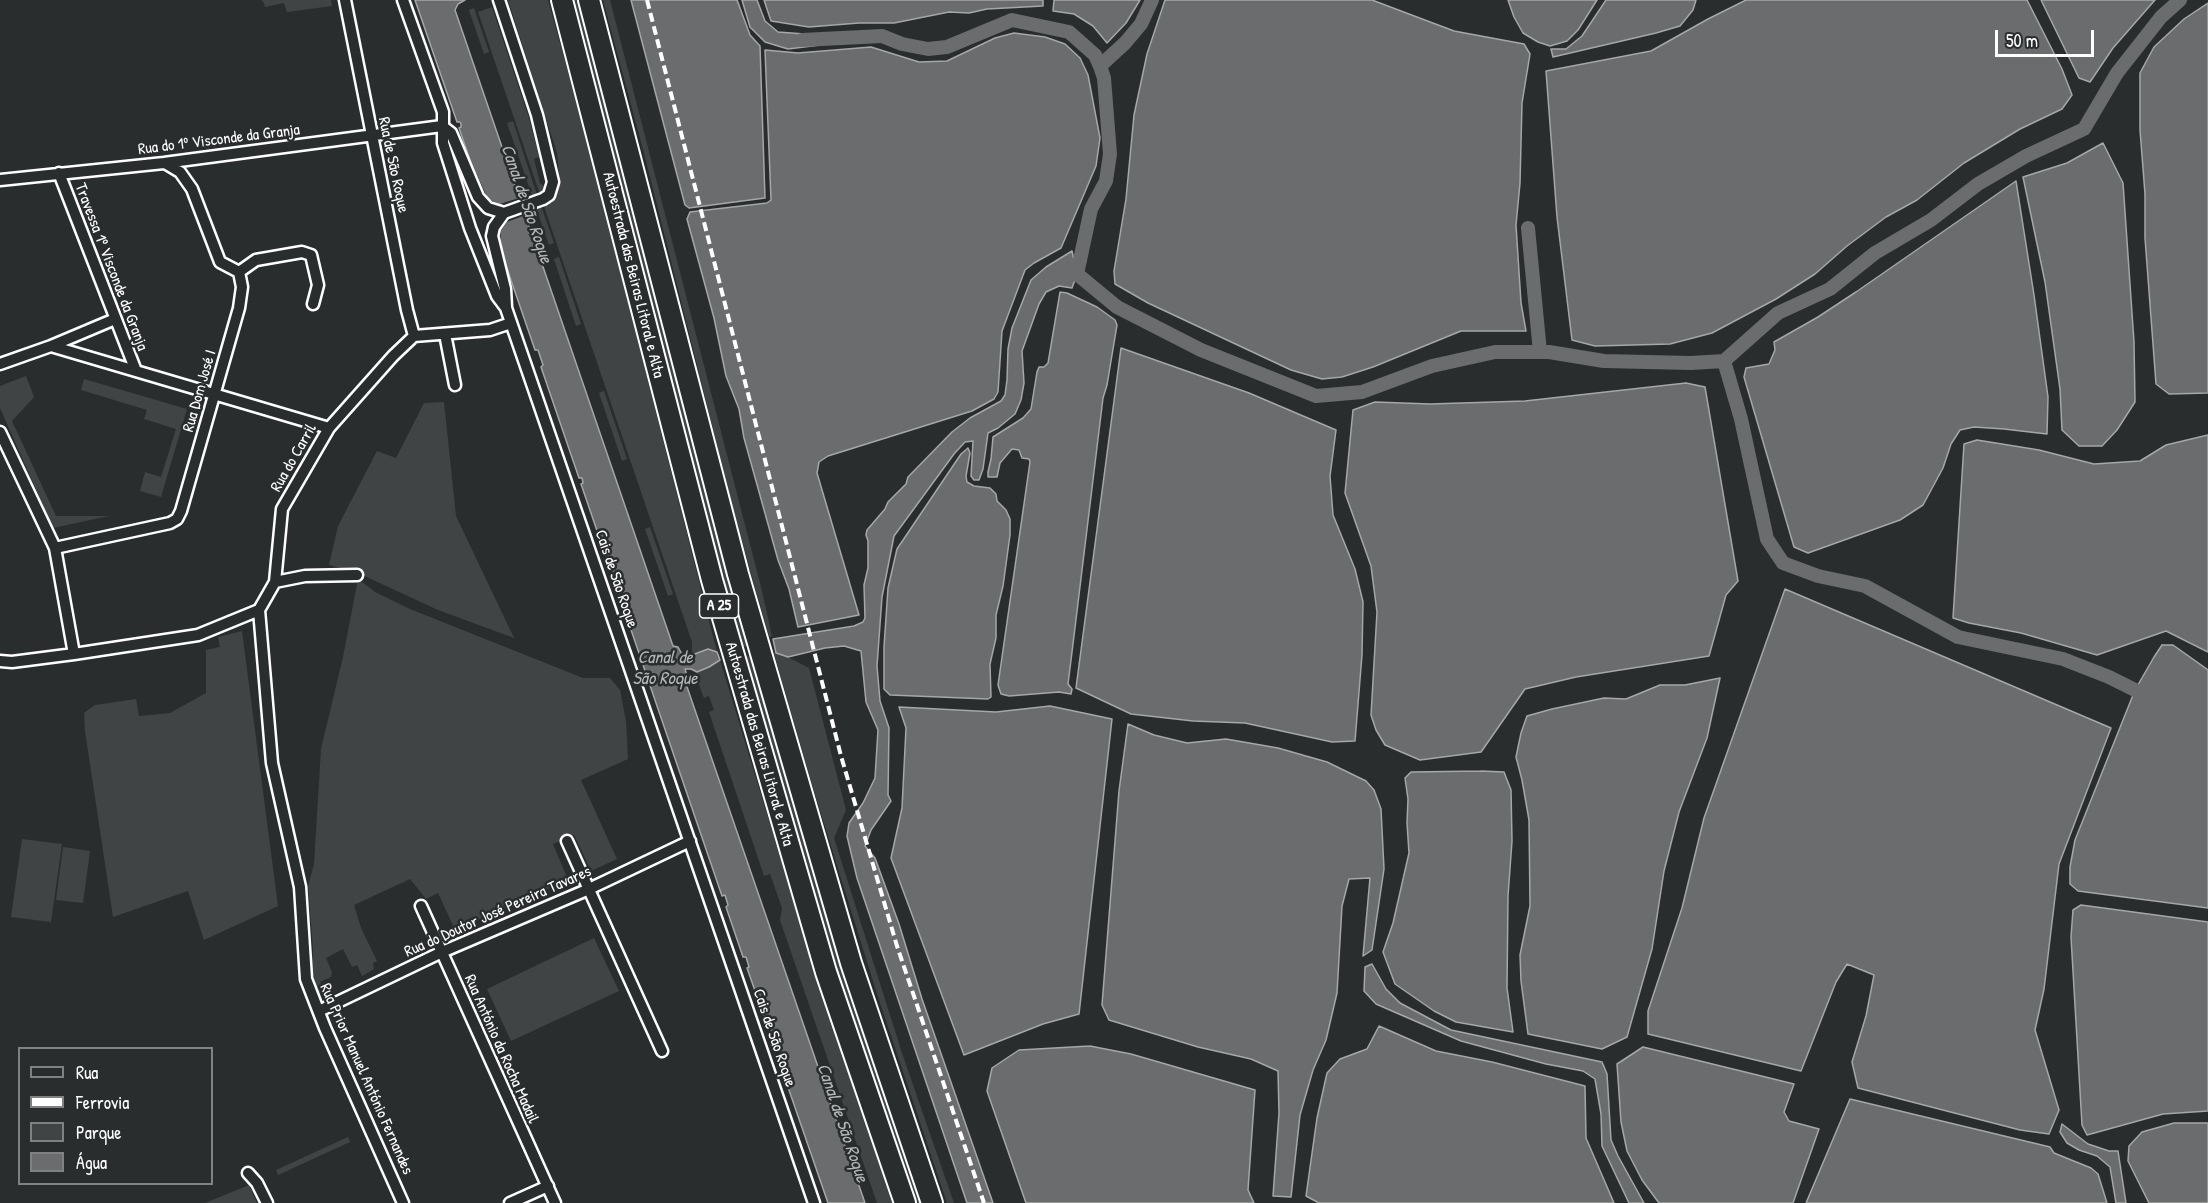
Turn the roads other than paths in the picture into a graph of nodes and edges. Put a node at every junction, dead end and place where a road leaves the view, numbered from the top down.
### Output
1 (345, 0) edge
2 (403, 0) edge
3 (500, 0) edge
4 (562, 0) edge
5 (589, 0) edge
6 (442, 126) junction
7 (372, 135) junction
8 (164, 163) junction
9 (59, 173) junction
10 (0, 180) edge
11 (504, 213) junction
12 (239, 272) junction
13 (313, 304) dead end
14 (506, 308) junction
15 (115, 319) junction
16 (511, 323) junction
17 (445, 334) junction
18 (414, 336) junction
19 (51, 346) junction
20 (0, 364) edge
21 (136, 371) junction
22 (455, 385) dead end
23 (214, 393) junction
24 (329, 428) junction
25 (0, 432) edge
26 (55, 548) junction
27 (357, 575) dead end
28 (275, 582) junction
29 (259, 610) junction
30 (74, 654) junction
31 (0, 661) edge
32 (567, 841) dead end
33 (690, 841) junction
34 (589, 889) junction
35 (421, 906) dead end
36 (442, 952) junction
37 (319, 1011) junction
38 (662, 1051) dead end
39 (248, 1173) dead end
40 (548, 1186) junction
41 (267, 1203) edge
42 (403, 1203) edge
43 (510, 1203) edge
44 (555, 1203) edge
45 (814, 1203) edge
46 (905, 1203) edge
47 (932, 1203) edge

1 - 7 street, Rua de São Roque
2 - 6 street, Cais de São Roque
3 - 11 street
4 - 46 highway, Autoestrada das Beiras Litoral e Alta / A 25
5 - 47 highway, Autoestrada das Beiras Litoral e Alta / A 25
6 - 7 street, Rua do 1º Visconde da Granja
6 - 11 street
6 - 14 street, Cais de São Roque
7 - 8 street, Rua do 1º Visconde da Granja
7 - 18 street, Rua de São Roque
8 - 9 street, Rua do 1º Visconde da Granja
8 - 12 street
9 - 10 street, Rua do 1º Visconde da Granja
9 - 15 street, Travessa 1º Visconde da Granja
11 - 14 street
12 - 13 street
12 - 23 street, Rua Dom José I
14 - 16 street, Cais de São Roque
15 - 19 street
15 - 21 street, Travessa 1º Visconde da Granja
16 - 17 street
16 - 33 street, Cais de São Roque
17 - 18 street
17 - 22 street
18 - 24 street, Rua do Carril
19 - 20 street
19 - 21 street
21 - 23 street
23 - 24 street
23 - 26 street, Rua Dom José I
24 - 28 street, Rua do Carril
25 - 26 street
26 - 30 street
27 - 28 street
28 - 29 street, Rua do Carril
29 - 30 street
29 - 37 street, Rua Prior Manuel António Fernandes
30 - 31 street
32 - 34 street
33 - 34 street, Rua do Doutor José Pereira Tavares
33 - 45 street, Cais de São Roque
34 - 36 street, Rua do Doutor José Pereira Tavares
34 - 38 street
35 - 36 street, Rua António da Rocha Madail
36 - 37 street, Rua do Doutor José Pereira Tavares
36 - 40 street, Rua António da Rocha Madail
37 - 42 street, Rua Prior Manuel António Fernandes
39 - 41 street
40 - 43 street
40 - 44 street, Rua António da Rocha Madail

